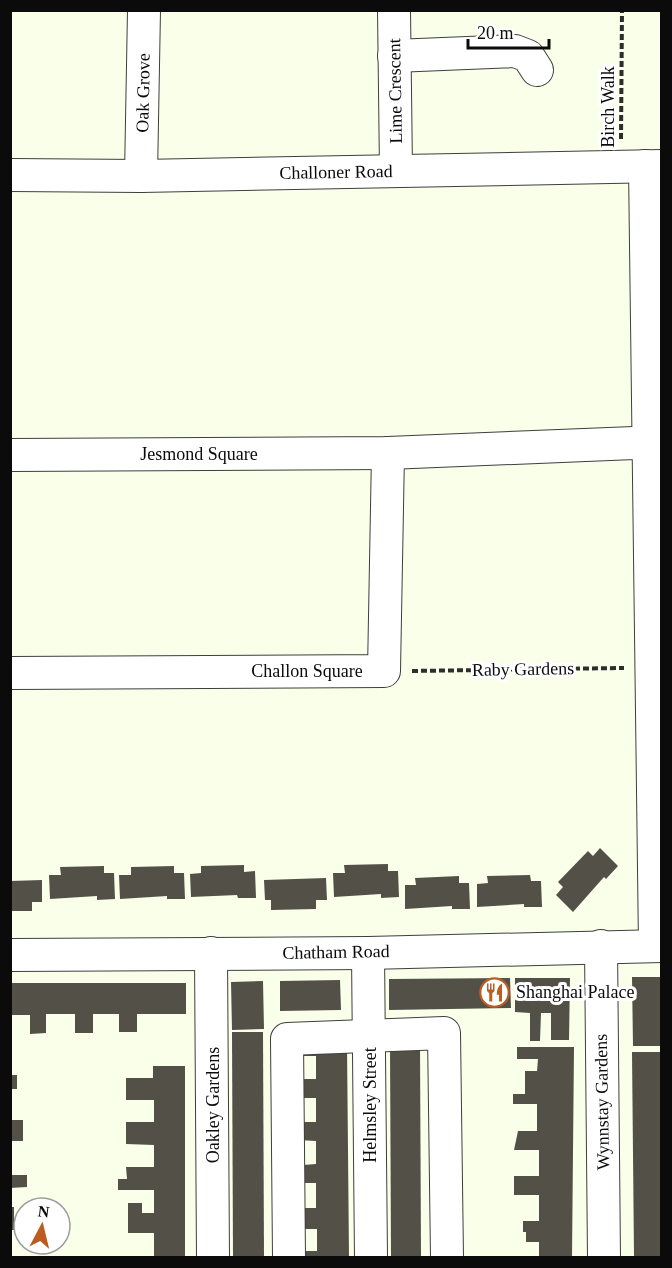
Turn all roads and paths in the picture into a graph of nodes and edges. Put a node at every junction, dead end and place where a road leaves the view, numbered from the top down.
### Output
1 (144, 10) edge
2 (394, 10) edge
3 (622, 10) edge
4 (394, 56) junction
5 (537, 70) dead end
6 (642, 166) edge
7 (396, 171) junction
8 (10, 175) edge
9 (141, 176) junction
10 (655, 444) edge
11 (388, 453) junction
12 (10, 455) edge
13 (655, 664) edge
14 (384, 671) junction
15 (10, 673) edge
16 (601, 946) junction
17 (658, 946) edge
18 (212, 953) junction
19 (368, 953) junction
20 (10, 955) edge
21 (370, 1035) junction
22 (213, 1257) edge
23 (289, 1257) edge
24 (371, 1257) edge
25 (447, 1257) edge
26 (604, 1257) edge

1 - 9 street, Oak Grove
2 - 4 street, Lime Crescent
3 - 6 path, Birch Walk
4 - 5 street
4 - 7 street, Lime Crescent
6 - 7 street, Challoner Road
6 - 10 street
7 - 9 street, Challoner Road
8 - 9 street, Challoner Road
10 - 11 street
10 - 13 street
11 - 12 street, Jesmond Square
11 - 14 street, Challon Square
13 - 14 path, Raby Gardens
13 - 17 street
14 - 15 street, Challon Square
16 - 17 street, Chatham Road
16 - 19 street, Chatham Road
16 - 26 street, Wynnstay Gardens
18 - 19 street, Chatham Road
18 - 20 street, Chatham Road
18 - 22 street, Oakley Gardens
19 - 21 street, Helmsley Street
21 - 23 street
21 - 24 street, Helmsley Street
21 - 25 street

